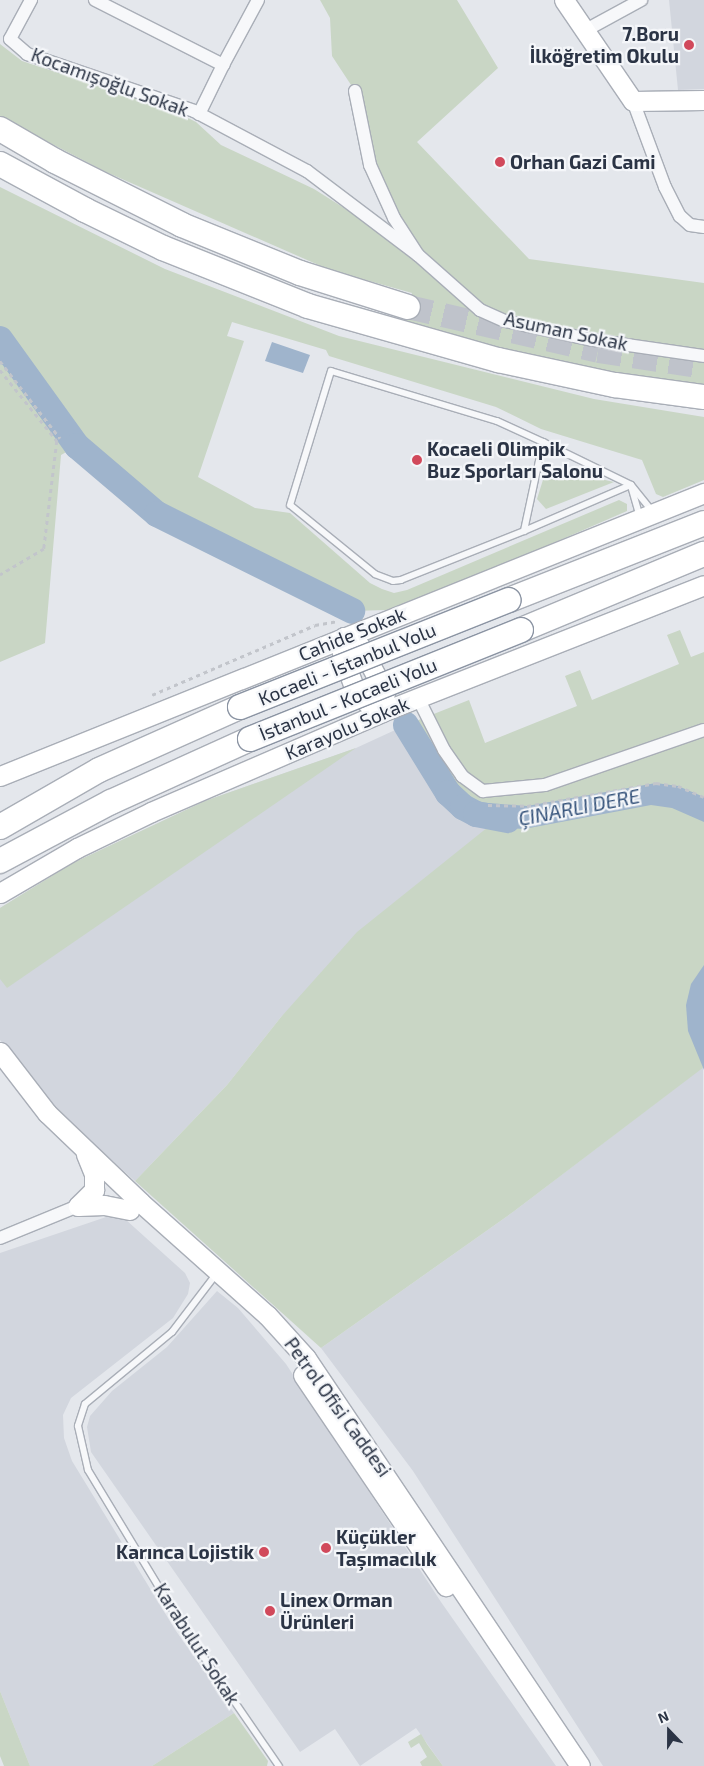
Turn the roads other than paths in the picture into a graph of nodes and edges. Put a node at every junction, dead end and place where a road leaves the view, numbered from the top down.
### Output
1 (31, 0) edge
2 (95, 0) edge
3 (258, 0) edge
4 (564, 0) edge
5 (641, 0) edge
6 (586, 30) junction
7 (223, 66) junction
8 (355, 91) dead end
9 (704, 100) edge
10 (633, 101) junction
11 (199, 114) junction
12 (0, 129) edge
13 (0, 164) edge
14 (704, 227) edge
15 (418, 255) junction
16 (408, 306) tunnel mouth
17 (704, 356) edge
18 (704, 396) edge
19 (543, 442) junction
20 (631, 485) junction
21 (704, 492) edge
22 (704, 504) edge
23 (649, 520) junction
24 (704, 524) edge
25 (524, 532) junction
26 (704, 554) edge
27 (704, 584) edge
28 (348, 644) junction
29 (418, 698) junction
30 (363, 701) junction
31 (391, 709) junction
32 (362, 721) junction
33 (704, 730) edge
34 (99, 770) junction
35 (0, 776) edge
36 (0, 784) edge
37 (0, 813) edge
38 (0, 827) edge
39 (0, 860) edge
40 (0, 893) edge
41 (0, 1052) edge
42 (0, 1070) edge
43 (79, 1151) junction
44 (94, 1174) junction
45 (114, 1194) junction
46 (78, 1206) junction
47 (135, 1206) junction
48 (0, 1238) edge
49 (216, 1275) junction
50 (279, 1766) edge
51 (567, 1766) edge
52 (580, 1766) edge

1 - 11 street, Kocamışoğlu Sokak
2 - 7 street
3 - 7 street, Kocamışoğlu Sokak
4 - 6 main road
5 - 6 street
6 - 10 main road
7 - 11 street, Kocamışoğlu Sokak
8 - 15 street, Asuman Sokak
9 - 10 main road
10 - 14 street
11 - 15 street, Kocamışoğlu Sokak
12 - 16 highway
13 - 18 highway
15 - 17 street, Asuman Sokak
19 - 20 lane
19 - 25 lane
19 - 25 lane
20 - 23 lane
20 - 23 lane
20 - 25 lane
21 - 23 main road, Cahide Sokak
22 - 23 main road, Cahide Sokak
23 - 28 main road, Cahide Sokak
23 - 28 main road, Cahide Sokak
24 - 34 highway, Kocaeli - İstanbul Yolu, bridge
26 - 39 highway, İstanbul - Kocaeli Yolu, bridge
27 - 29 main road, Karayolu Sokak
28 - 30 main road
28 - 31 main road
28 - 35 main road, Cahide Sokak
28 - 36 main road, Cahide Sokak
29 - 31 main road, Karayolu Sokak
29 - 33 street
30 - 31 main road
30 - 32 main road
31 - 32 main road, Karayolu Sokak
32 - 40 main road, Karayolu Sokak
34 - 37 highway
34 - 38 highway, Kocaeli - İstanbul Yolu
41 - 43 main road, Petrol Ofisi Caddesi
42 - 43 main road, Petrol Ofisi Caddesi
43 - 44 main road
43 - 46 main road
43 - 47 main road, Petrol Ofisi Caddesi
44 - 45 main road
44 - 46 main road
45 - 46 main road
45 - 47 main road
46 - 47 main road
46 - 48 street
47 - 49 main road, Petrol Ofisi Caddesi
49 - 50 lane, Karabulut Sokak
49 - 51 main road, Petrol Ofisi Caddesi
49 - 52 main road, Petrol Ofisi Caddesi

